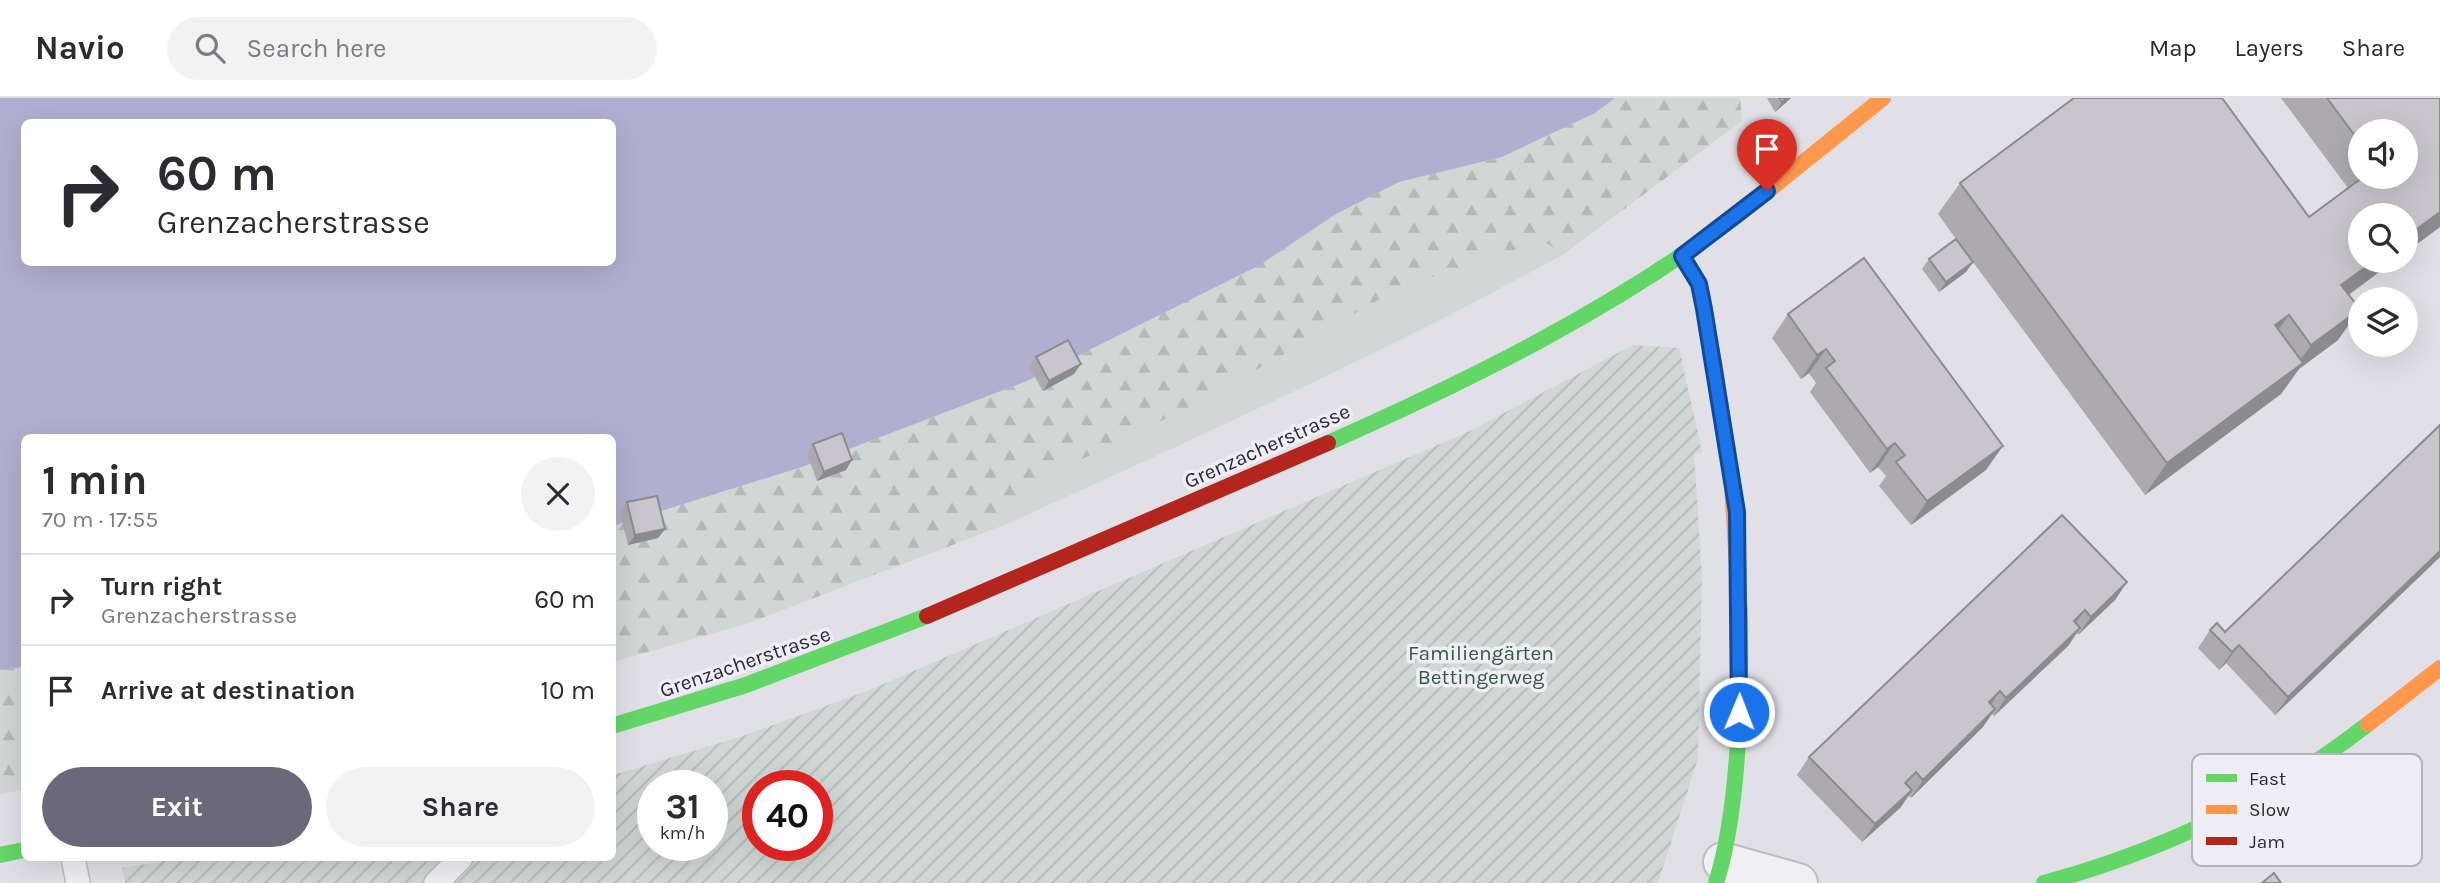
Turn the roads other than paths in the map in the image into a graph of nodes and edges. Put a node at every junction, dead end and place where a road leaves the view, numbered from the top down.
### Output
1 (1884, 98) edge
2 (1682, 256) junction
3 (2440, 668) edge
4 (616, 725) edge
5 (2325, 754) edge
6 (2192, 828) edge
7 (21, 851) edge
8 (0, 855) edge
9 (74, 861) edge
10 (458, 861) edge
11 (1720, 873) edge
12 (78, 883) edge
13 (436, 883) edge
14 (1798, 883) edge
15 (2044, 883) edge

1 - 2 main road, Grenzacherstrasse
2 - 4 main road, Grenzacherstrasse
2 - 11 main road
3 - 5 main road
6 - 15 main road
7 - 8 main road
9 - 12 lane
10 - 13 lane
11 - 14 street

